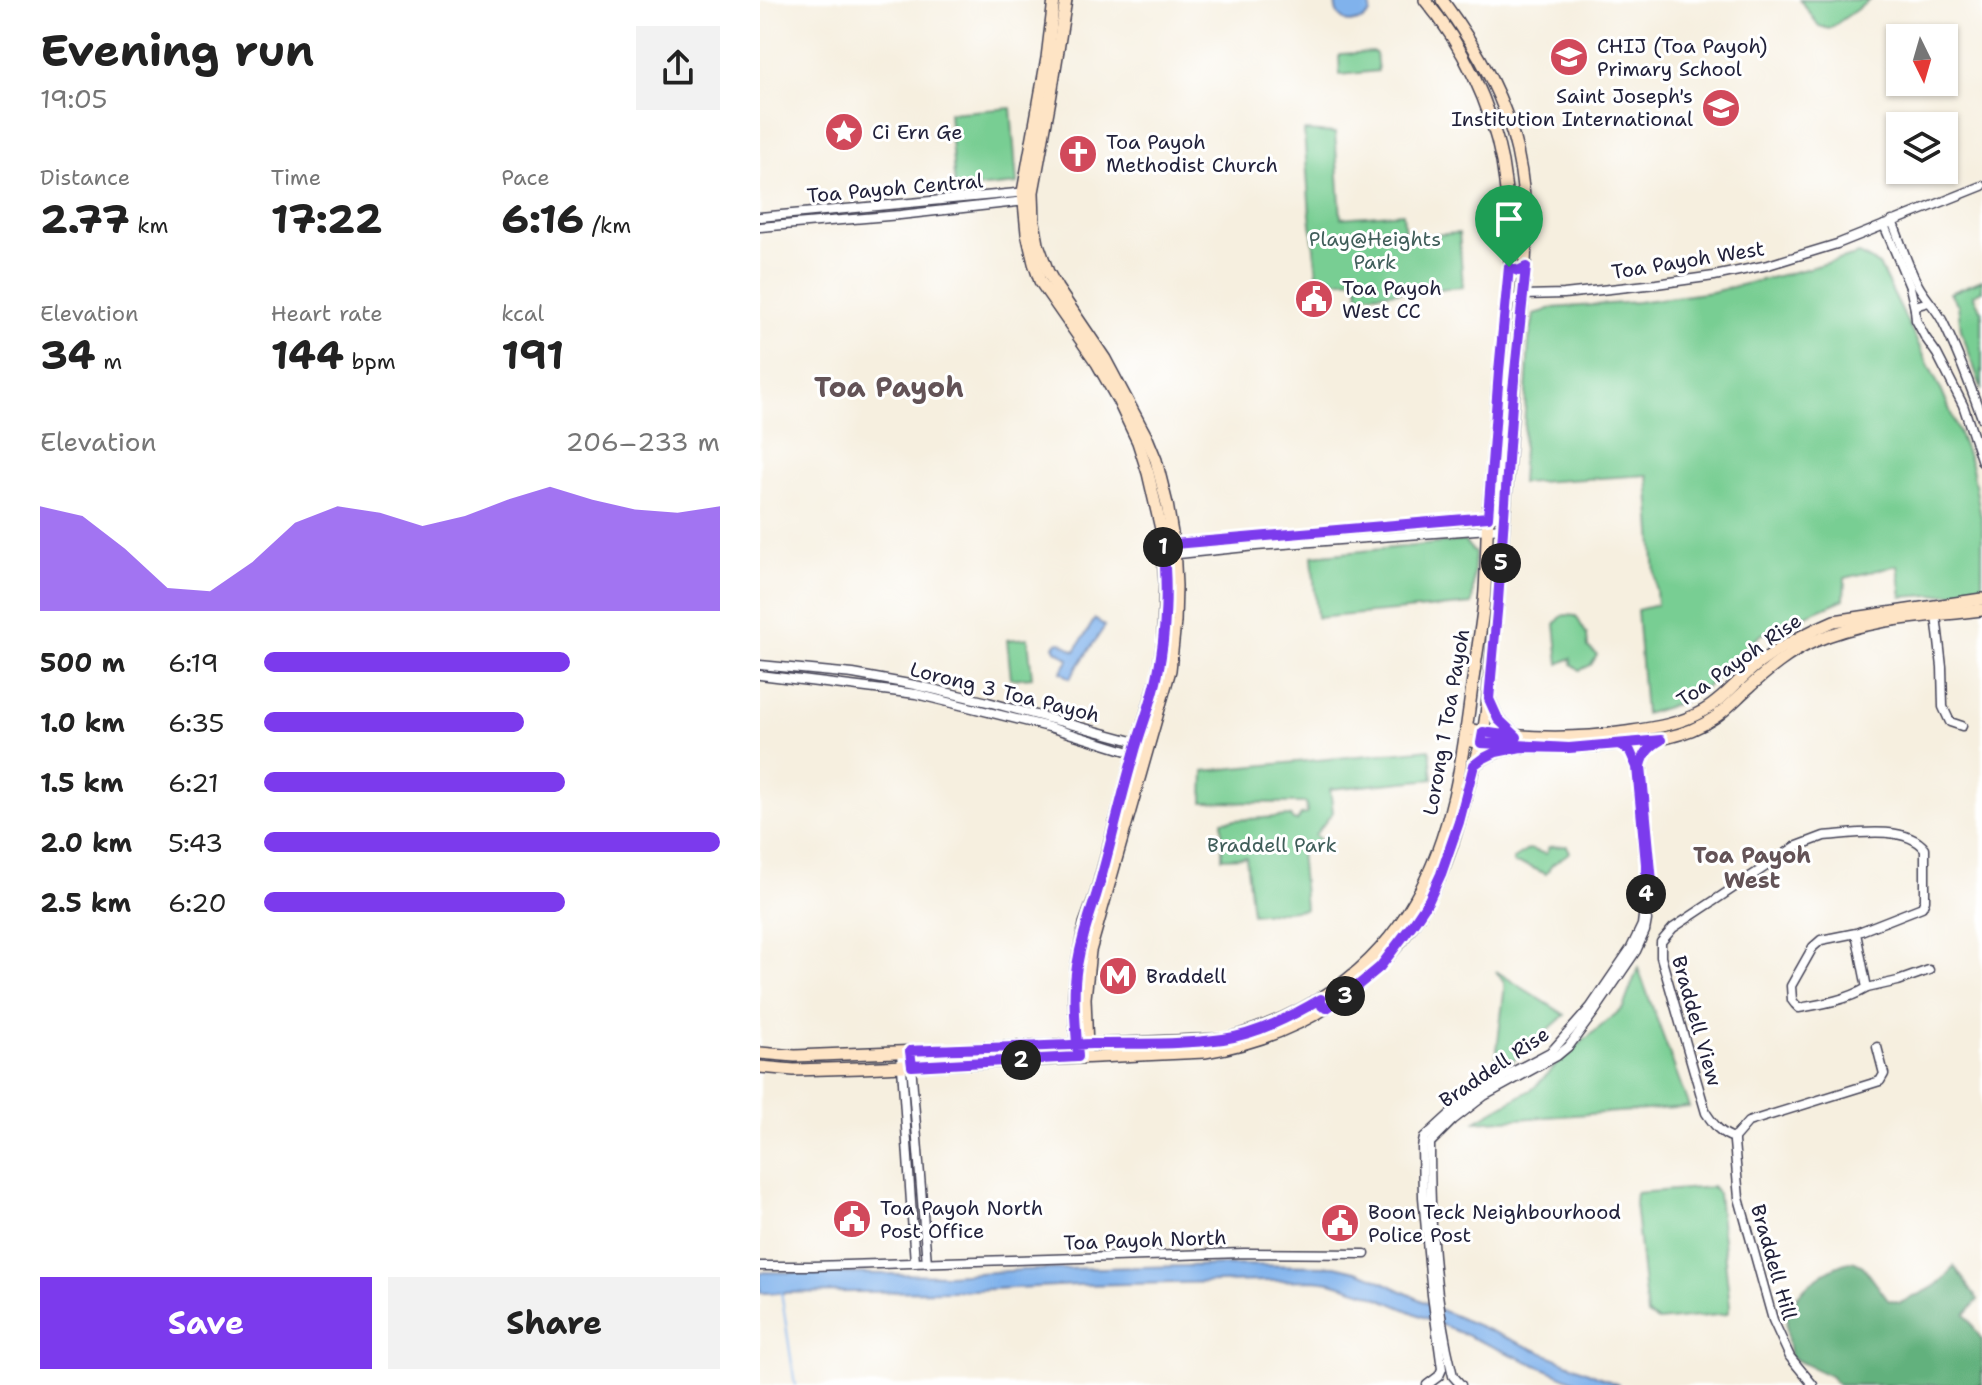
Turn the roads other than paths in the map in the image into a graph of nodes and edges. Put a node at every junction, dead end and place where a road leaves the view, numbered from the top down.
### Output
1 (1054, 0) edge
2 (1066, 0) edge
3 (1425, 0) edge
4 (1442, 0) edge
5 (1980, 185) edge
6 (1028, 197) junction
7 (760, 217) edge
8 (1888, 223) junction
9 (760, 227) edge
10 (1509, 267) junction
11 (1526, 267) junction
12 (1527, 299) junction
13 (1929, 302) junction
14 (1506, 308) junction
15 (1915, 309) junction
16 (1982, 418) edge
17 (1982, 462) edge
18 (1504, 522) junction
19 (1488, 523) junction
20 (1169, 550) junction
21 (1982, 599) edge
22 (1962, 607) junction
23 (1982, 610) edge
24 (1936, 615) junction
25 (760, 665) edge
26 (853, 674) junction
27 (760, 675) edge
28 (851, 686) junction
29 (1489, 699) junction
30 (1962, 726) dead end
31 (1466, 735) junction
32 (1482, 738) junction
33 (1661, 740) junction
34 (1519, 742) junction
35 (1619, 744) junction
36 (1141, 750) junction
37 (1474, 765) junction
38 (1648, 894) junction
39 (1856, 933) junction
40 (1929, 970) dead end
41 (1867, 988) junction
42 (1324, 1004) junction
43 (1877, 1047) dead end
44 (906, 1051) junction
45 (1082, 1051) junction
46 (760, 1053) edge
47 (907, 1066) junction
48 (760, 1067) edge
49 (1734, 1138) junction
50 (1365, 1254) dead end
51 (915, 1263) junction
52 (927, 1263) junction
53 (760, 1266) edge
54 (1441, 1331) junction
55 (1427, 1385) edge
56 (1461, 1385) edge
57 (1813, 1385) edge

1 - 6 main road
2 - 6 main road
3 - 10 main road, Lorong 1 Toa Payoh
4 - 11 main road, Lorong 1 Toa Payoh
5 - 8 street, Toa Payoh West
6 - 7 street, Toa Payoh Central
6 - 9 street, Toa Payoh Central
6 - 20 main road
8 - 12 street, Toa Payoh West
8 - 13 street
8 - 15 street
10 - 11 main road
10 - 14 main road, Lorong 1 Toa Payoh
11 - 12 main road, Lorong 1 Toa Payoh
12 - 14 street
12 - 18 main road, Lorong 1 Toa Payoh
13 - 15 street
13 - 16 street
14 - 19 main road, Lorong 1 Toa Payoh
15 - 17 street
18 - 19 street
18 - 29 main road, Lorong 1 Toa Payoh
19 - 20 street
19 - 31 main road, Lorong 1 Toa Payoh
20 - 36 main road
21 - 22 main road, Toa Payoh Rise
22 - 23 main road, Toa Payoh Rise
22 - 24 main road, Toa Payoh Rise
22 - 34 main road, Toa Payoh Rise
24 - 30 street
24 - 33 main road, Toa Payoh Rise
25 - 26 street, Lorong 3 Toa Payoh
26 - 28 street
26 - 36 street, Lorong 3 Toa Payoh
27 - 28 street, Lorong 3 Toa Payoh
28 - 36 street, Lorong 3 Toa Payoh
29 - 32 main road, Lorong 1 Toa Payoh
29 - 34 main road
31 - 32 main road, Toa Payoh Rise
31 - 42 main road, Lorong 1 Toa Payoh
32 - 34 main road, Toa Payoh Rise
32 - 37 main road, Lorong 1 Toa Payoh
33 - 35 main road, Toa Payoh Rise
33 - 38 street, Braddell Rise
34 - 35 main road, Toa Payoh Rise
34 - 37 main road
35 - 38 street, Braddell Rise
36 - 45 main road
37 - 42 main road, Lorong 1 Toa Payoh
38 - 54 street, Braddell Rise
39 - 41 street
39 - 41 street, Braddell View
39 - 49 street, Braddell View
40 - 41 street
42 - 45 main road, Lorong 1 Toa Payoh
43 - 49 street
44 - 45 main road, Lorong 1 Toa Payoh
44 - 46 main road, Lorong 1 Toa Payoh
44 - 47 street
45 - 47 main road, Lorong 1 Toa Payoh
47 - 48 main road, Lorong 1 Toa Payoh
47 - 51 street
47 - 52 street
49 - 57 street, Braddell Hill
50 - 52 street, Toa Payoh North
51 - 52 street, Toa Payoh North
51 - 53 street, Toa Payoh North
54 - 55 street, Braddell Rise
54 - 56 street, Braddell Rise

